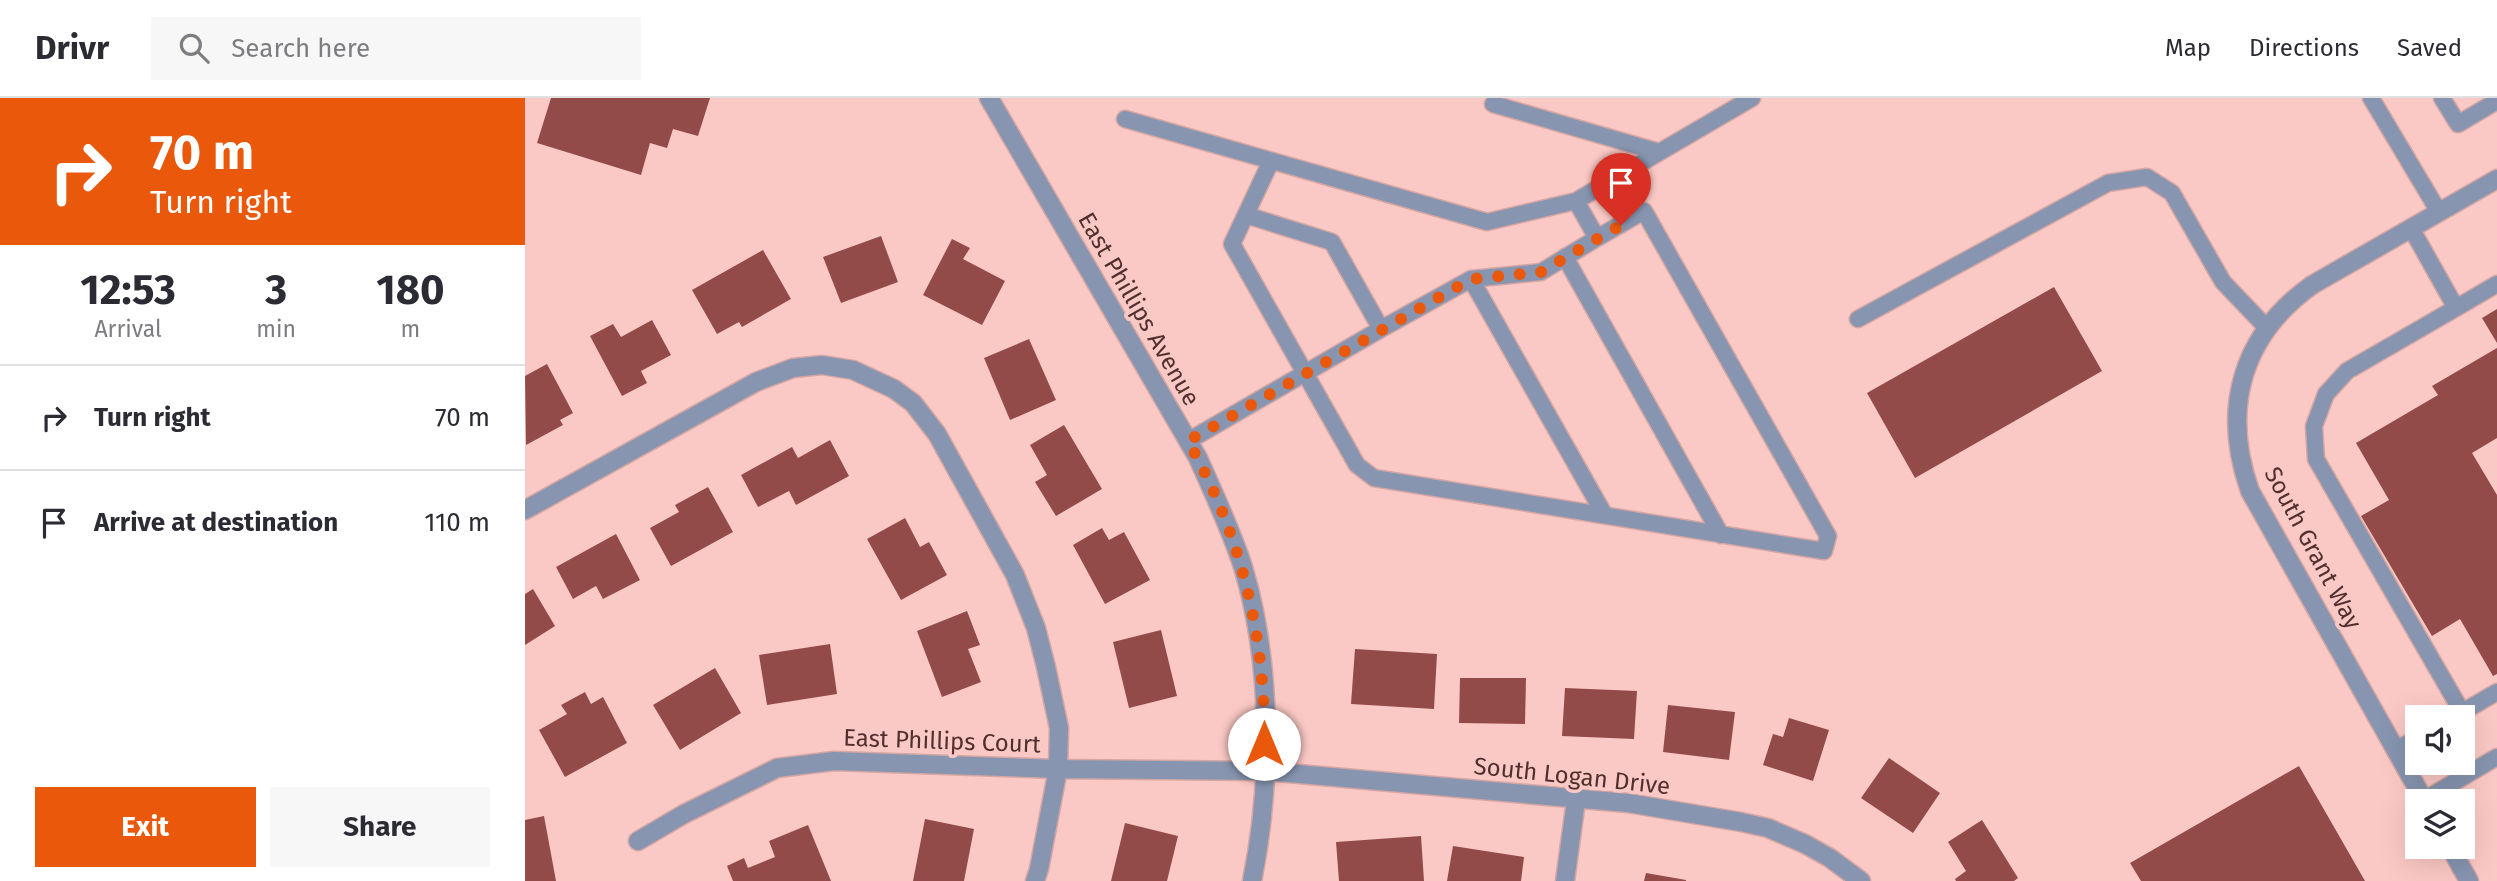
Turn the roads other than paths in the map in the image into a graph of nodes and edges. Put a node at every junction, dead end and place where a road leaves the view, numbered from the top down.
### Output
1 (989, 98) edge
2 (1752, 98) edge
3 (2371, 98) edge
4 (2442, 98) edge
5 (2497, 101) edge
6 (1493, 104) dead end
7 (1125, 119) dead end
8 (1659, 152) junction
9 (1271, 161) junction
10 (2497, 179) edge
11 (1576, 201) junction
12 (2439, 212) junction
13 (1246, 215) junction
14 (2411, 228) junction
15 (1597, 238) junction
16 (1565, 257) junction
17 (1471, 279) junction
18 (2497, 284) edge
19 (2456, 307) junction
20 (1859, 319) dead end
21 (2266, 327) junction
22 (1381, 329) junction
23 (1305, 373) junction
24 (1188, 441) junction
25 (525, 510) edge
26 (1604, 514) junction
27 (1721, 535) junction
28 (2497, 692) edge
29 (2451, 705) edge
30 (2474, 705) edge
31 (2405, 745) edge
32 (2396, 751) junction
33 (2493, 760) edge
34 (1058, 769) junction
35 (1264, 771) junction
36 (2497, 778) edge
37 (2417, 789) edge
38 (2444, 789) edge
39 (1576, 800) junction
40 (638, 841) dead end
41 (2457, 859) edge
42 (1035, 881) edge
43 (1252, 881) edge
44 (1565, 881) edge
45 (1861, 881) edge
46 (2469, 881) edge

1 - 24 street, East Phillips Avenue
2 - 8 lane
3 - 12 lane
4 - 5 lane
6 - 8 lane
7 - 9 lane
8 - 11 lane
9 - 11 lane
9 - 13 lane
10 - 12 street, South Grant Way
11 - 15 lane
12 - 14 street, South Grant Way
13 - 22 lane
13 - 23 lane
14 - 19 lane
14 - 21 street, South Grant Way
15 - 16 lane
15 - 27 lane
16 - 17 lane
16 - 27 lane
17 - 22 lane
17 - 26 lane
18 - 19 lane
19 - 29 lane
20 - 21 lane
21 - 32 street, South Grant Way
22 - 23 lane
23 - 24 lane
23 - 26 lane
24 - 35 street, East Phillips Avenue
25 - 34 street
26 - 27 lane
28 - 30 lane
31 - 32 lane
32 - 37 street, South Grant Way
33 - 36 lane
33 - 38 lane
34 - 35 street, East Phillips Court
34 - 40 street, East Phillips Court
34 - 42 street
35 - 39 street, South Logan Drive
35 - 43 street, East Phillips Avenue
39 - 44 street
39 - 45 street, South Logan Drive
41 - 46 street

